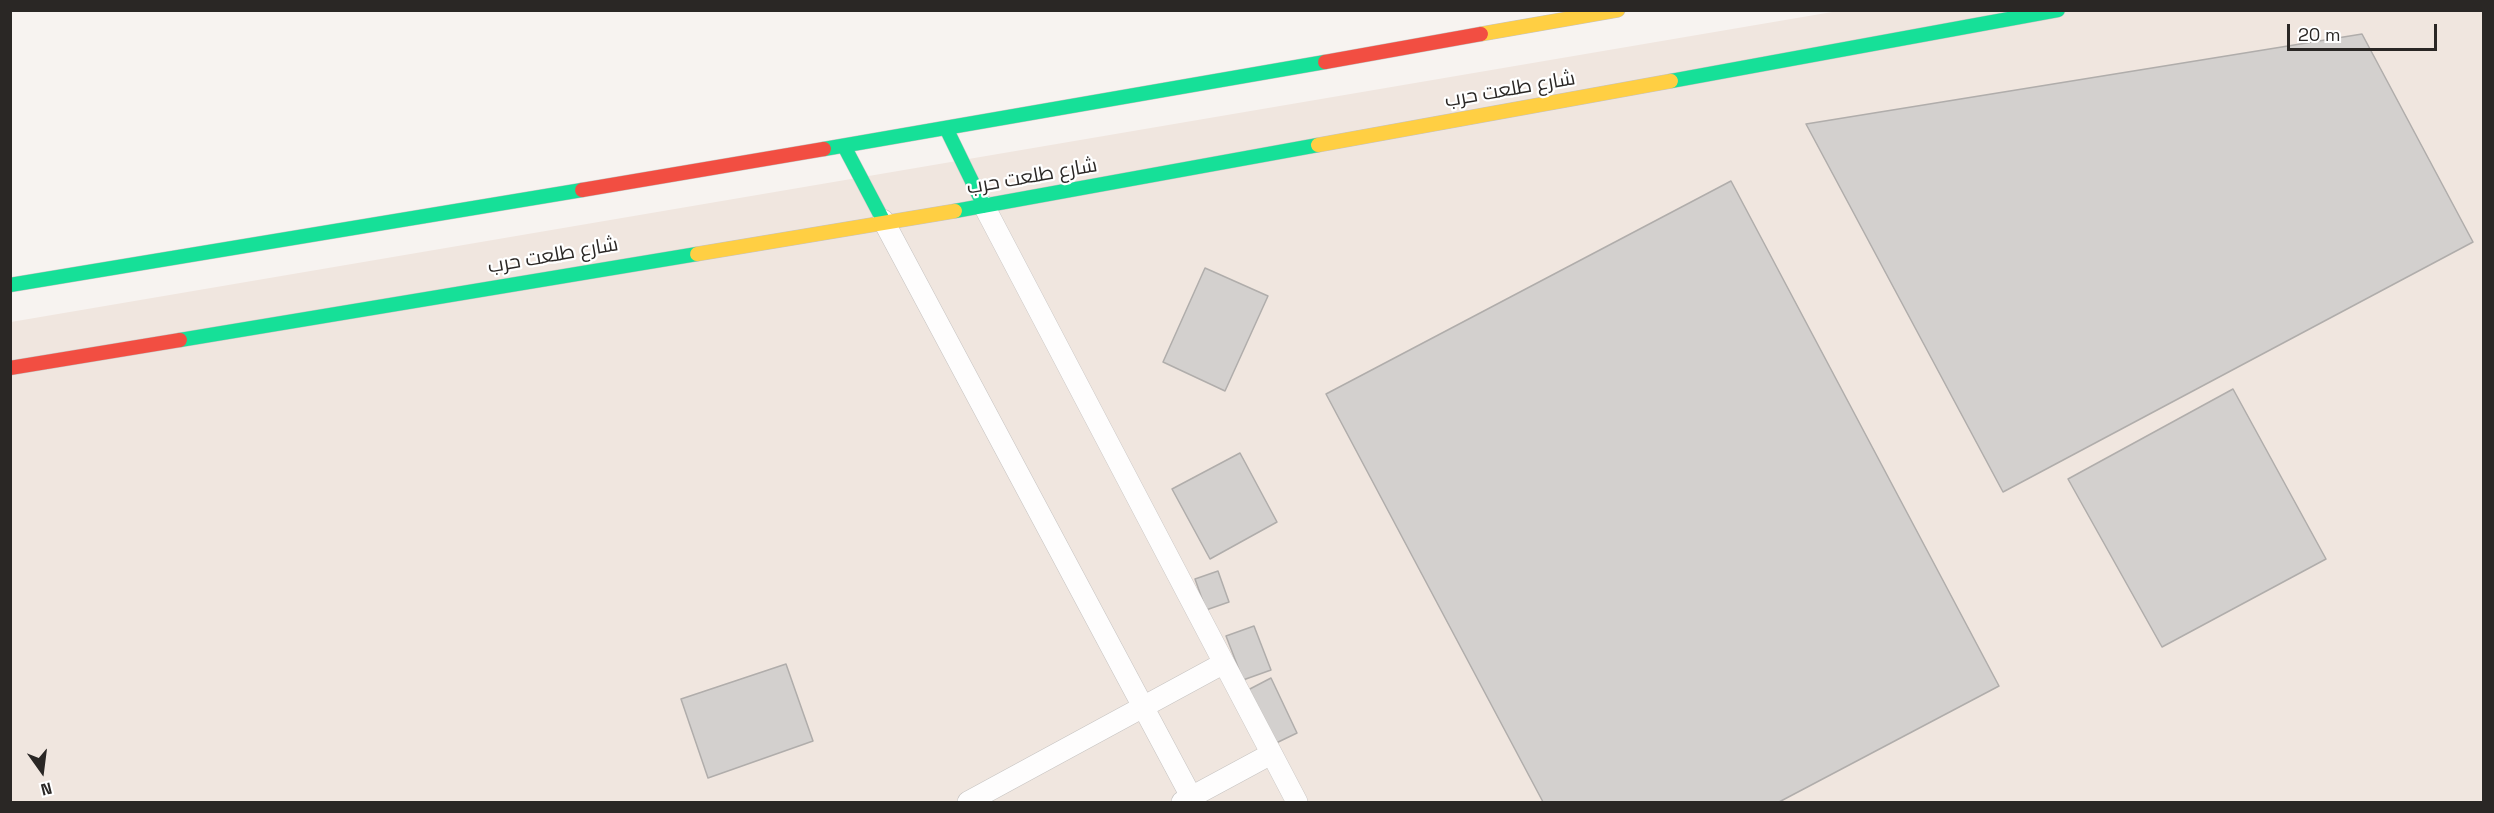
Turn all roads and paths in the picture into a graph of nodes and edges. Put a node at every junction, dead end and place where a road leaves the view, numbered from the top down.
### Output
1 (1618, 10) edge
2 (2058, 10) edge
3 (946, 128) junction
4 (844, 146) junction
5 (984, 206) junction
6 (883, 220) junction
7 (10, 285) edge
8 (10, 368) edge
9 (1224, 663) junction
10 (1143, 708) junction
11 (1271, 754) junction
12 (1189, 801) edge
13 (968, 802) edge
14 (1297, 802) edge

1 - 3 main road
2 - 5 main road, شارع طلعت حرب
3 - 4 main road
3 - 5 main road
4 - 6 main road
4 - 7 main road
5 - 6 main road, شارع طلعت حرب
5 - 9 lane
6 - 8 main road, شارع طلعت حرب
6 - 10 lane
9 - 10 lane
9 - 11 lane
10 - 12 lane
10 - 13 lane
11 - 12 lane
11 - 14 lane

